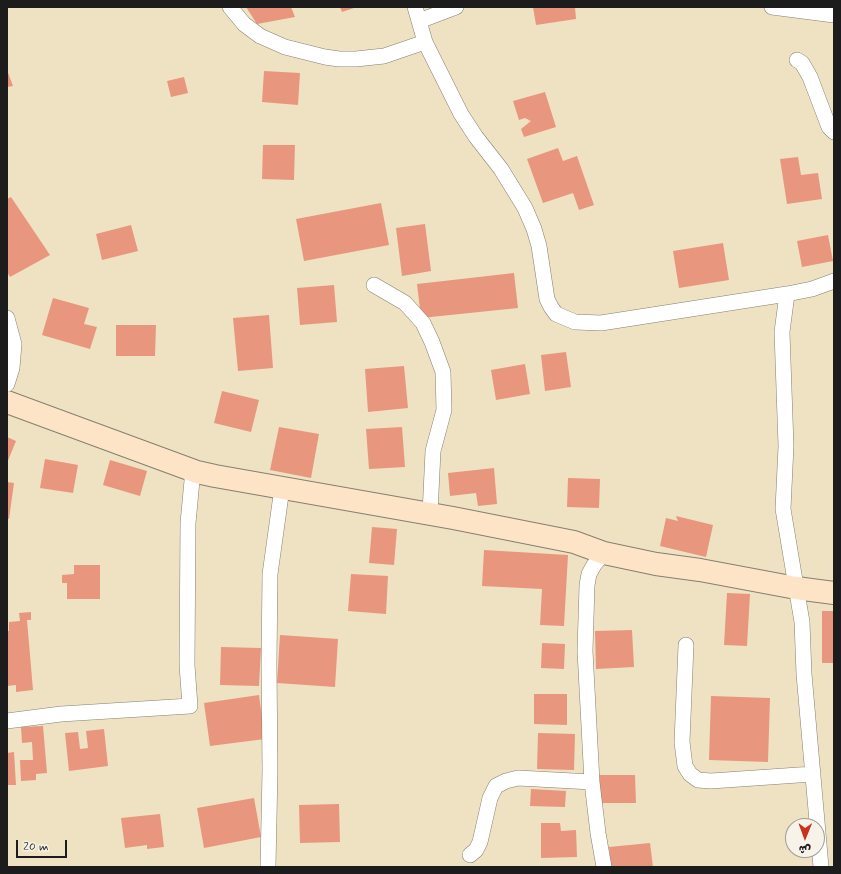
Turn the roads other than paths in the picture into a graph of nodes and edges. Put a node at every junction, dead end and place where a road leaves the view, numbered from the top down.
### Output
1 (230, 7) edge
2 (456, 7) edge
3 (772, 7) edge
4 (417, 14) edge
5 (834, 15) edge
6 (425, 42) junction
7 (797, 60) dead end
8 (834, 132) edge
9 (834, 281) edge
10 (374, 285) dead end
11 (787, 294) junction
12 (7, 318) edge
13 (7, 384) edge
14 (7, 402) edge
15 (194, 470) junction
16 (282, 488) junction
17 (430, 514) junction
18 (604, 553) junction
19 (796, 588) junction
20 (834, 593) edge
21 (686, 645) dead end
22 (7, 721) edge
23 (813, 774) junction
24 (592, 782) junction
25 (470, 855) dead end
26 (268, 867) edge
27 (604, 867) edge
28 (822, 867) edge

1 - 6 street
2 - 4 street
3 - 5 street
4 - 6 street
6 - 11 street
7 - 8 street
9 - 11 street
10 - 17 street
11 - 19 street
12 - 13 street
14 - 15 street
15 - 16 street
15 - 22 street
16 - 17 street
16 - 26 street
17 - 18 street
18 - 19 street
18 - 24 street
19 - 20 street
19 - 23 street
21 - 23 street
23 - 28 street
24 - 25 street
24 - 27 street

